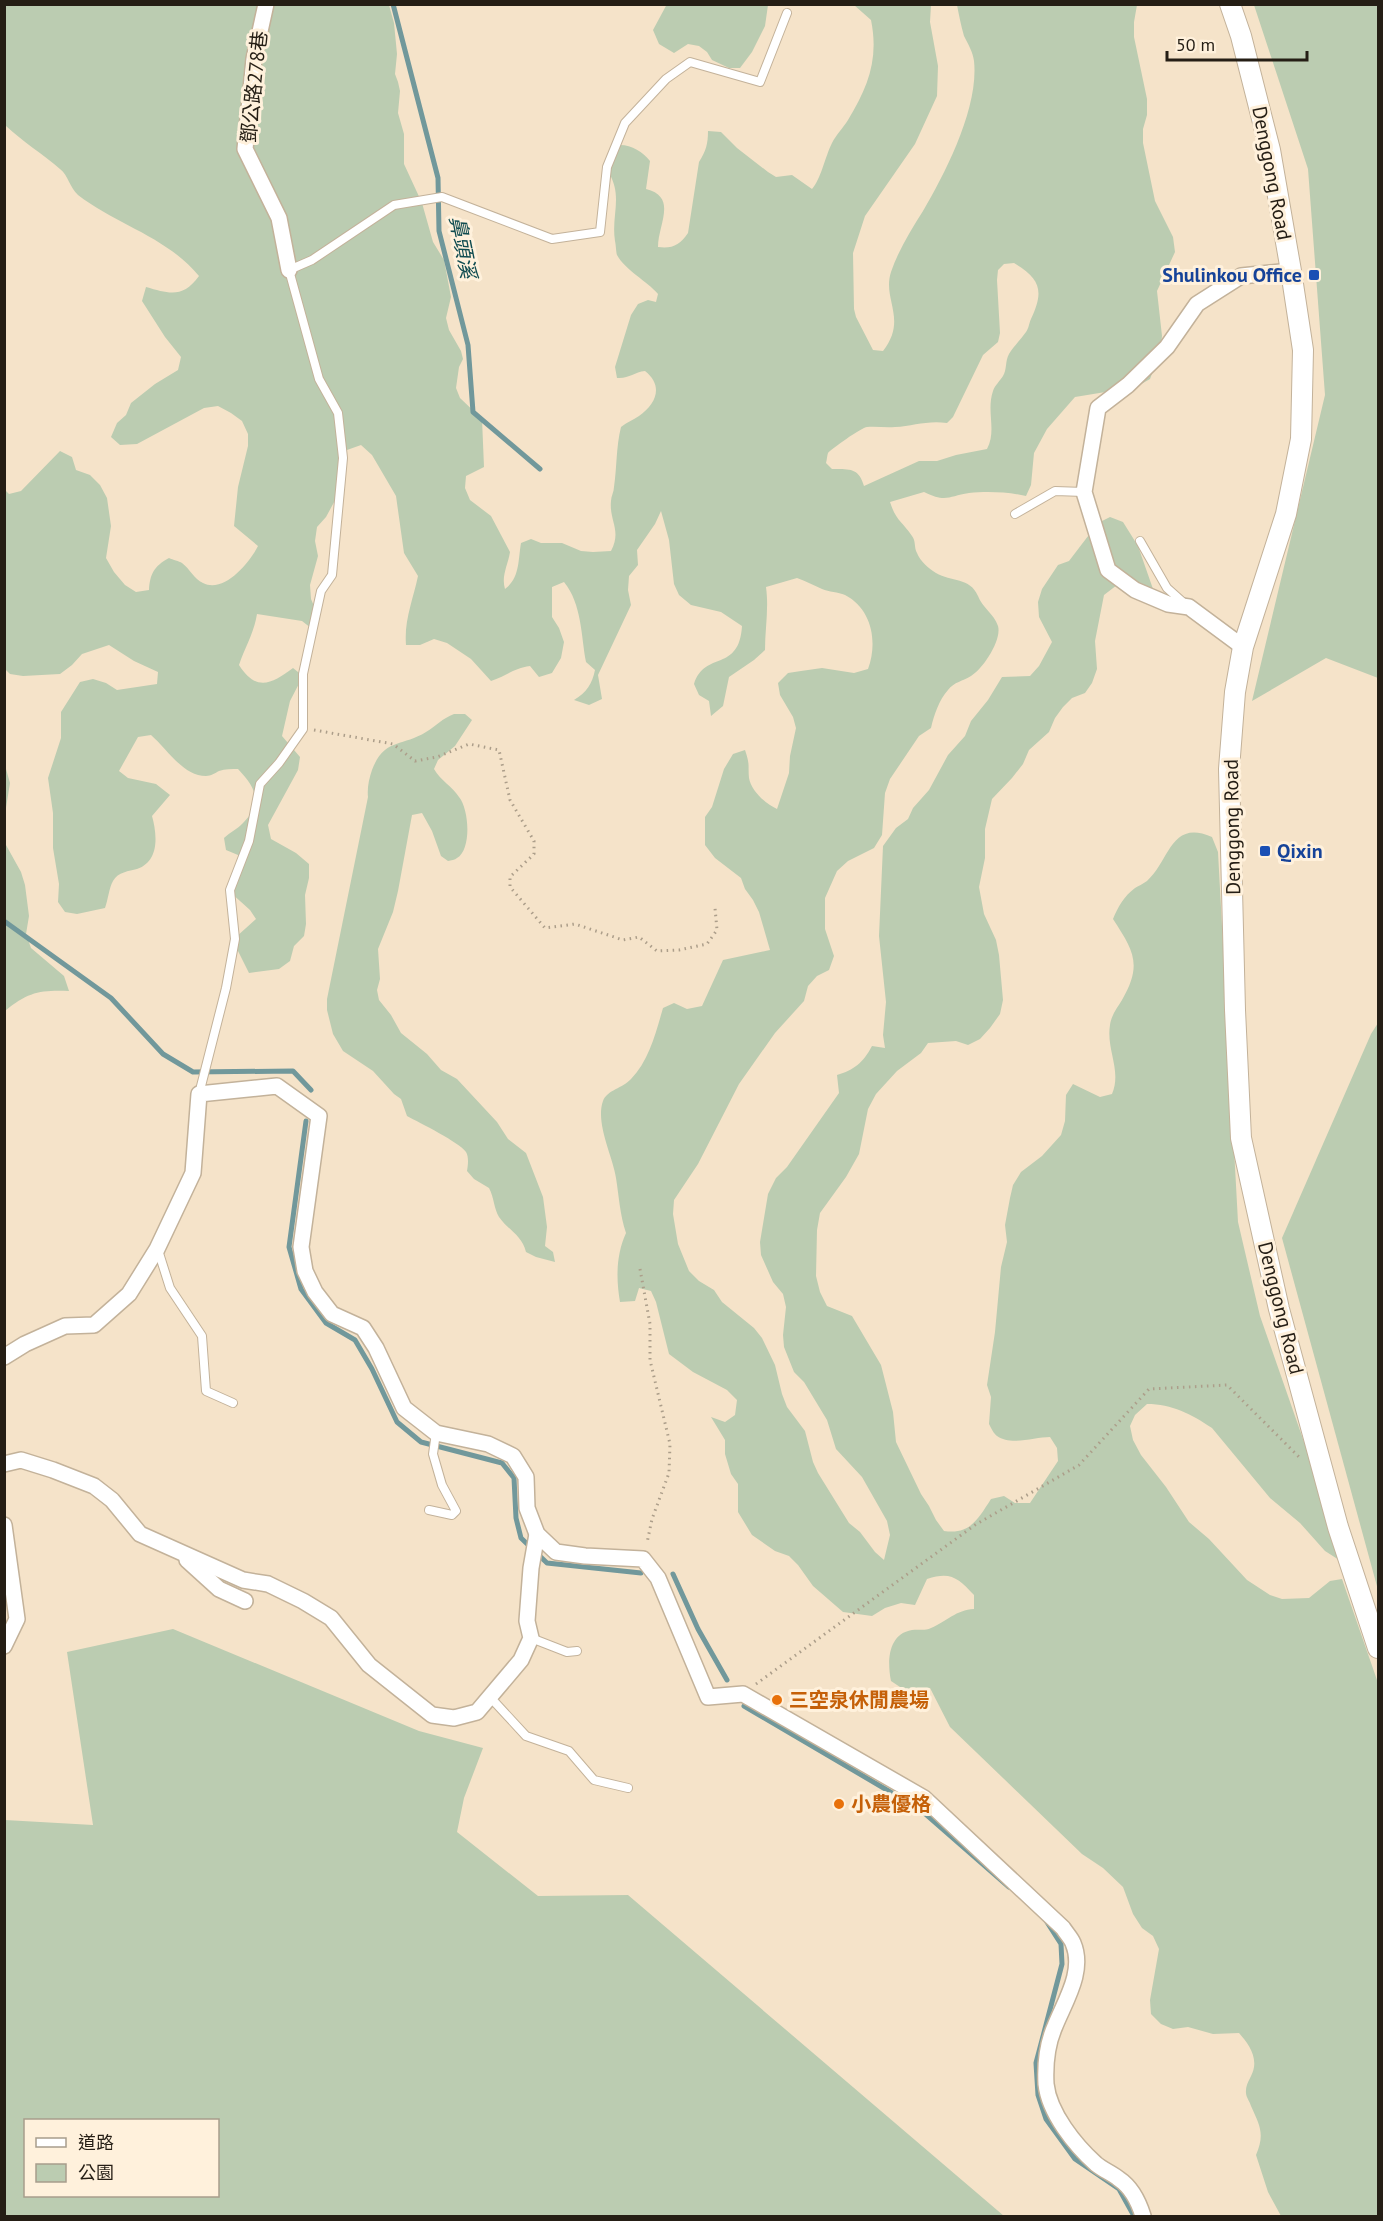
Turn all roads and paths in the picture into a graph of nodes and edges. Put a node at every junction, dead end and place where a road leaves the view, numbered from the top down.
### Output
1 (266, 4) edge
2 (1230, 4) edge
3 (787, 13) dead end
4 (289, 270) junction
5 (1291, 271) junction
6 (1084, 492) junction
7 (1016, 513) dead end
8 (1140, 541) dead end
9 (1189, 607) junction
10 (1243, 647) junction
11 (303, 729) junction
12 (715, 908) dead end
13 (199, 1094) junction
14 (157, 1249) junction
15 (640, 1269) dead end
16 (4, 1358) edge
17 (233, 1403) dead end
18 (436, 1433) junction
19 (1303, 1460) dead end
20 (4, 1464) edge
21 (429, 1510) dead end
22 (4, 1525) edge
23 (537, 1534) junction
24 (177, 1550) junction
25 (643, 1559) junction
26 (245, 1601) dead end
27 (531, 1638) junction
28 (4, 1646) edge
29 (1378, 1648) edge
30 (577, 1651) dead end
31 (742, 1694) junction
32 (490, 1697) junction
33 (628, 1788) dead end
34 (1143, 2217) edge

1 - 4 street, 鄧公路278巷
2 - 5 street, Denggong Road
3 - 4 lane
4 - 11 lane
5 - 6 street
5 - 10 street, Denggong Road
6 - 7 lane
6 - 9 street
8 - 9 lane
9 - 10 street
10 - 29 street, Denggong Road
11 - 12 path
11 - 13 lane
13 - 14 street
13 - 18 street
14 - 16 street
14 - 17 lane
15 - 25 path
18 - 21 lane
18 - 23 street
19 - 31 path
20 - 24 street
22 - 28 street
23 - 25 street
23 - 27 street
24 - 26 street
24 - 32 street
25 - 31 street
27 - 30 lane
27 - 32 street
31 - 34 street
32 - 33 lane

